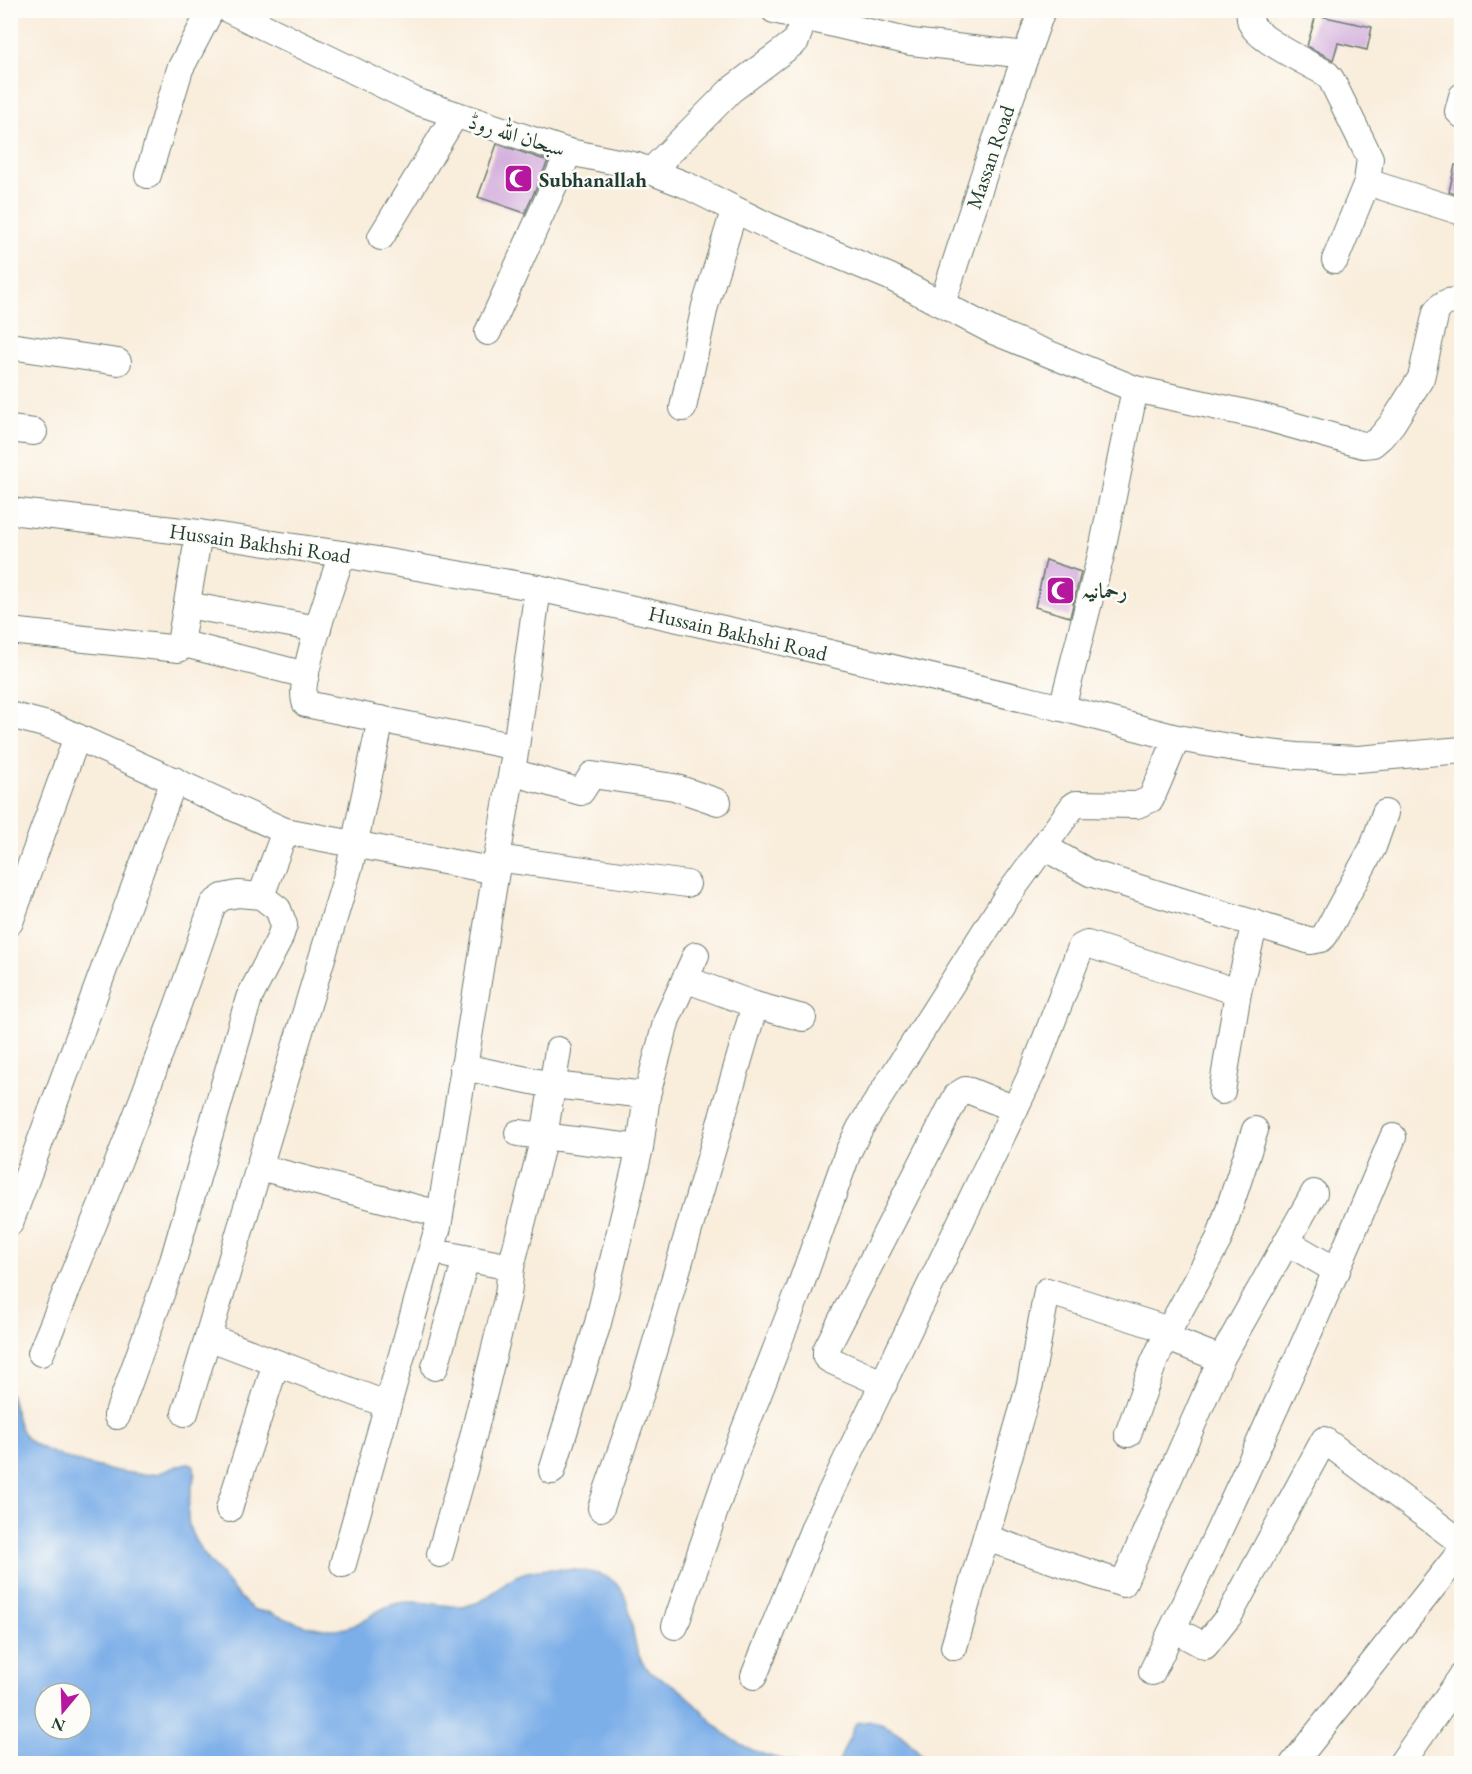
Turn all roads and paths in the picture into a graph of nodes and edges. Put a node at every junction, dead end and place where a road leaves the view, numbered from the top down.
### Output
1 (211, 10) edge
2 (229, 10) edge
3 (774, 10) edge
4 (1042, 10) edge
5 (1250, 10) edge
6 (804, 18) junction
7 (1026, 55) junction
8 (1461, 96) edge
9 (455, 115) junction
10 (1461, 115) edge
11 (569, 152) junction
12 (650, 172) junction
13 (148, 175) dead end
14 (1367, 182) junction
15 (734, 211) junction
16 (1461, 212) edge
17 (381, 237) dead end
18 (1335, 260) dead end
19 (1461, 302) edge
20 (942, 304) junction
21 (488, 332) dead end
22 (10, 346) edge
23 (118, 362) dead end
24 (1134, 388) junction
25 (684, 408) dead end
26 (10, 511) edge
27 (199, 533) junction
28 (342, 554) junction
29 (538, 588) junction
30 (187, 605) junction
31 (318, 629) junction
32 (10, 631) edge
33 (180, 643) junction
34 (306, 675) junction
35 (1062, 708) junction
36 (10, 715) edge
37 (381, 719) junction
38 (76, 737) junction
39 (1177, 738) junction
40 (516, 747) junction
41 (1461, 750) edge
42 (512, 772) junction
43 (174, 780) junction
44 (718, 802) dead end
45 (1385, 813) dead end
46 (285, 831) junction
47 (355, 844) junction
48 (1044, 847) junction
49 (497, 864) junction
50 (687, 884) dead end
51 (261, 896) junction
52 (10, 922) edge
53 (1255, 923) junction
54 (696, 955) dead end
55 (685, 979) junction
56 (1238, 992) junction
57 (755, 1005) junction
58 (802, 1018) dead end
59 (558, 1050) dead end
60 (463, 1067) junction
61 (552, 1085) junction
62 (1222, 1091) dead end
63 (647, 1095) junction
64 (1015, 1109) junction
65 (1256, 1130) dead end
66 (518, 1133) dead end
67 (544, 1137) junction
68 (1393, 1137) dead end
69 (640, 1148) junction
70 (260, 1167) junction
71 (1314, 1193) dead end
72 (440, 1214) junction
73 (10, 1223) edge
74 (1287, 1242) junction
75 (432, 1251) junction
76 (466, 1259) junction
77 (511, 1267) junction
78 (1337, 1271) junction
79 (1167, 1334) junction
80 (208, 1338) junction
81 (41, 1353) dead end
82 (1221, 1359) junction
83 (276, 1363) junction
84 (435, 1367) dead end
85 (884, 1384) junction
86 (388, 1405) junction
87 (185, 1413) dead end
88 (117, 1416) dead end
89 (1128, 1434) dead end
90 (552, 1471) dead end
91 (601, 1508) dead end
92 (229, 1509) dead end
93 (986, 1538) junction
94 (1461, 1543) edge
95 (1461, 1551) edge
96 (440, 1554) dead end
97 (343, 1564) dead end
98 (675, 1626) dead end
99 (1173, 1629) junction
100 (954, 1647) dead end
101 (1152, 1672) dead end
102 (754, 1676) dead end
103 (1461, 1676) edge
104 (1293, 1764) edge
105 (1401, 1764) edge

1 - 13 street
2 - 9 street, سبحان اللہ روڈ
3 - 6 street
4 - 7 street, Massan Road
5 - 14 street
6 - 7 street
6 - 12 street
7 - 20 street, Massan Road
8 - 10 street
9 - 11 street, سبحان اللہ روڈ
9 - 17 street
11 - 12 street, سبحان اللہ روڈ
11 - 21 street
12 - 15 street, سبحان اللہ روڈ
14 - 16 street
14 - 18 street
15 - 20 street, سبحان اللہ روڈ
15 - 25 street
19 - 24 street, سبحان اللہ روڈ
20 - 24 street, سبحان اللہ روڈ
22 - 23 street
24 - 35 street
26 - 27 street, Hussain Bakhshi Road
27 - 28 street, Hussain Bakhshi Road
27 - 30 street
28 - 29 street, Hussain Bakhshi Road
28 - 31 street
29 - 35 street, Hussain Bakhshi Road
29 - 40 street
30 - 31 street
30 - 33 street
31 - 34 street
32 - 33 street
33 - 34 street
34 - 37 street
35 - 39 street, Hussain Bakhshi Road
36 - 38 street
37 - 40 street
37 - 47 street
38 - 43 street
38 - 52 street
39 - 41 street, Hussain Bakhshi Road
39 - 48 street
40 - 42 street
42 - 44 street
42 - 49 street
43 - 46 street
43 - 73 street
45 - 53 street
46 - 47 street
46 - 51 street
47 - 49 street
47 - 70 street
48 - 53 street
48 - 98 street
49 - 50 street
49 - 60 street
51 - 81 street
51 - 88 street
53 - 56 street
54 - 55 street
55 - 57 street
55 - 63 street
56 - 62 street
56 - 64 street
57 - 58 street
57 - 91 street
59 - 61 street
60 - 61 street
60 - 72 street
61 - 63 street
61 - 67 street
63 - 69 street
64 - 85 street
64 - 85 street
65 - 79 street
66 - 67 street
67 - 69 street
67 - 77 street
68 - 78 street
69 - 90 street
70 - 72 street
70 - 80 street
71 - 74 street
72 - 75 street
74 - 78 street
74 - 82 street
75 - 76 street
75 - 86 street
76 - 77 street
76 - 84 street
77 - 96 street
78 - 99 street
79 - 82 street
79 - 89 street
79 - 93 street
80 - 83 street
80 - 87 street
82 - 93 street
83 - 86 street
83 - 92 street
85 - 102 street
86 - 97 street
93 - 100 street
94 - 99 street
95 - 104 street
99 - 101 street
103 - 105 street

